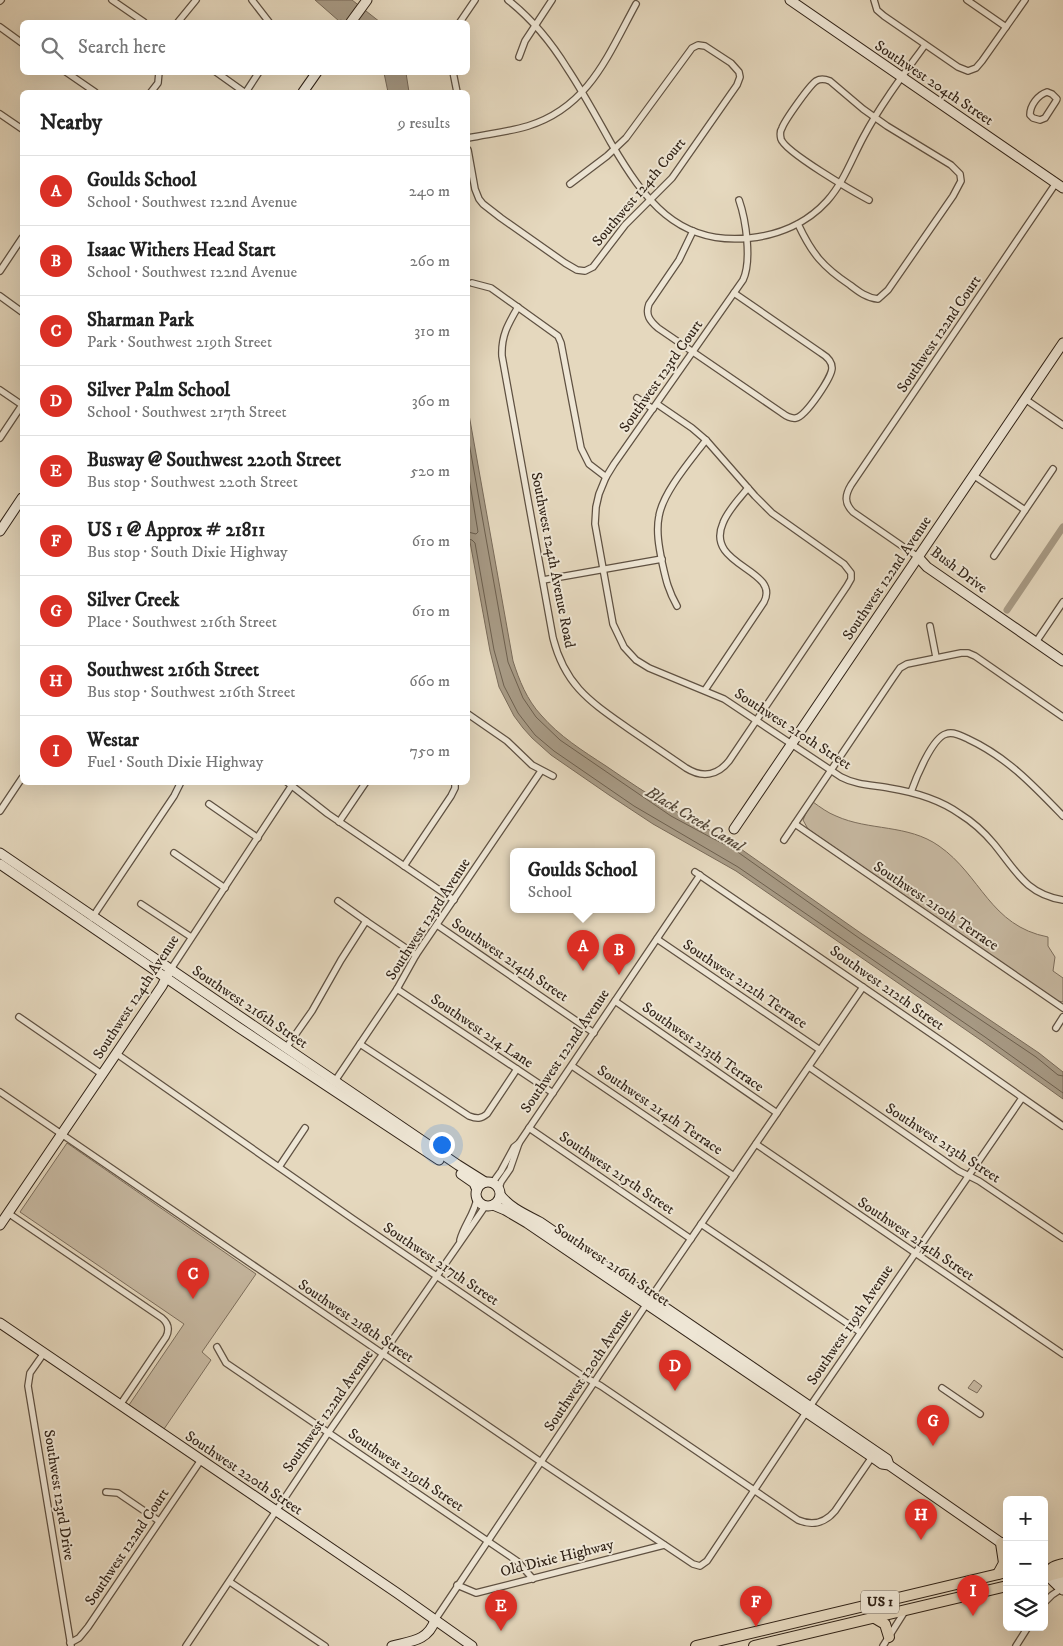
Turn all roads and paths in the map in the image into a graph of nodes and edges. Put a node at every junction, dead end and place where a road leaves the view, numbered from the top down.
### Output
1 (112, 0) edge
2 (196, 0) edge
3 (252, 0) edge
4 (475, 0) edge
5 (508, 0) edge
6 (552, 0) edge
7 (790, 0) edge
8 (967, 0) edge
9 (1025, 0) edge
10 (874, 1) edge
11 (365, 3) edge
12 (636, 4) dead end
13 (141, 20) edge
14 (180, 20) edge
15 (267, 20) edge
16 (353, 20) edge
17 (461, 20) edge
18 (535, 25) junction
19 (0, 27) edge
20 (1006, 27) junction
21 (20, 42) edge
22 (925, 45) junction
23 (519, 57) dead end
24 (70, 75) edge
25 (159, 75) edge
26 (220, 75) edge
27 (257, 75) edge
28 (315, 75) edge
29 (454, 75) edge
30 (902, 78) junction
31 (92, 90) edge
32 (153, 90) edge
33 (242, 90) edge
34 (246, 90) edge
35 (304, 90) edge
36 (457, 90) edge
37 (582, 92) junction
38 (1060, 99) edge
39 (0, 114) edge
40 (875, 118) junction
41 (20, 128) edge
42 (470, 138) edge
43 (614, 149) junction
44 (470, 161) edge
45 (840, 183) junction
46 (570, 184) dead end
47 (1059, 186) edge
48 (649, 200) junction
49 (739, 200) dead end
50 (869, 200) dead end
51 (798, 224) junction
52 (693, 231) junction
53 (746, 239) junction
54 (20, 241) edge
55 (0, 271) edge
56 (472, 283) dead end
57 (734, 293) junction
58 (0, 296) edge
59 (518, 307) junction
60 (20, 311) edge
61 (1063, 343) edge
62 (693, 352) junction
63 (0, 390) edge
64 (637, 398) dead end
65 (1025, 399) junction
66 (20, 405) edge
67 (655, 407) junction
68 (20, 410) edge
69 (1063, 425) edge
70 (0, 438) edge
71 (706, 440) junction
72 (1053, 469) dead end
73 (974, 475) junction
74 (606, 477) junction
75 (748, 488) junction
76 (846, 500) joint
77 (20, 501) edge
78 (1025, 510) junction
79 (0, 532) edge
80 (994, 556) dead end
81 (918, 557) junction
82 (662, 559) junction
83 (602, 568) junction
84 (543, 580) junction
85 (1063, 602) edge
86 (678, 606) dead end
87 (930, 626) dead end
88 (1036, 642) junction
89 (936, 657) junction
90 (1063, 661) edge
91 (705, 690) junction
92 (470, 715) edge
93 (1063, 717) edge
94 (757, 720) junction
95 (791, 743) junction
96 (541, 771) junction
97 (830, 771) junction
98 (553, 776) dead end
99 (20, 781) edge
100 (180, 785) edge
101 (290, 785) edge
102 (292, 785) edge
103 (364, 785) edge
104 (455, 785) edge
105 (911, 792) junction
106 (209, 804) dead end
107 (0, 811) edge
108 (1063, 816) edge
109 (339, 822) junction
110 (795, 824) junction
111 (734, 829) dead end
112 (258, 838) junction
113 (784, 840) dead end
114 (0, 853) edge
115 (174, 853) dead end
116 (0, 864) edge
117 (404, 866) junction
118 (698, 874) joint
119 (225, 888) junction
120 (454, 900) junction
121 (1063, 900) edge
122 (338, 901) dead end
123 (141, 904) dead end
124 (90, 920) junction
125 (366, 920) junction
126 (437, 925) junction
127 (191, 938) junction
128 (657, 939) junction
129 (416, 955) junction
130 (168, 973) junction
131 (863, 987) junction
132 (397, 989) junction
133 (615, 1001) junction
134 (1063, 1008) edge
135 (19, 1017) dead end
136 (1063, 1017) edge
137 (1056, 1028) dead end
138 (594, 1033) junction
139 (262, 1043) junction
140 (360, 1044) junction
141 (286, 1048) junction
142 (820, 1050) junction
143 (117, 1054) junction
144 (572, 1066) junction
145 (808, 1067) junction
146 (517, 1069) junction
147 (102, 1075) junction
148 (335, 1081) junction
149 (0, 1092) edge
150 (553, 1094) junction
151 (1022, 1098) junction
152 (777, 1113) junction
153 (1063, 1126) edge
154 (306, 1128) dead end
155 (529, 1128) junction
156 (61, 1135) junction
157 (756, 1144) junction
158 (279, 1167) junction
159 (734, 1176) junction
160 (968, 1176) junction
161 (494, 1187) junction
162 (477, 1194) junction
163 (490, 1205) junction
164 (8, 1213) junction
165 (701, 1224) junction
166 (0, 1225) edge
167 (1063, 1238) edge
168 (691, 1239) junction
169 (460, 1242) junction
170 (914, 1254) junction
171 (437, 1276) junction
172 (648, 1302) junction
173 (0, 1323) edge
174 (860, 1332) junction
175 (217, 1347) dead end
176 (44, 1353) junction
177 (383, 1354) junction
178 (1063, 1354) edge
179 (594, 1383) junction
180 (942, 1388) dead end
181 (120, 1406) junction
182 (808, 1410) junction
183 (980, 1414) dead end
184 (328, 1433) junction
185 (872, 1457) junction
186 (201, 1460) junction
187 (541, 1462) junction
188 (889, 1465) junction
189 (755, 1491) junction
190 (106, 1492) dead end
191 (276, 1511) junction
192 (160, 1521) junction
193 (487, 1541) junction
194 (1003, 1544) edge
195 (664, 1545) junction
196 (1063, 1558) edge
197 (1048, 1562) edge
198 (1063, 1564) edge
199 (700, 1566) joint
200 (1048, 1572) edge
201 (1063, 1572) edge
202 (1003, 1575) edge
203 (1003, 1575) edge
204 (1048, 1575) edge
205 (1048, 1577) edge
206 (533, 1579) junction
207 (230, 1582) junction
208 (457, 1585) junction
209 (1062, 1586) edge
210 (1003, 1587) edge
211 (1048, 1599) edge
212 (934, 1603) junction
213 (855, 1608) junction
214 (906, 1610) junction
215 (873, 1618) junction
216 (435, 1620) junction
217 (1025, 1631) edge
218 (753, 1632) junction
219 (889, 1637) junction
220 (766, 1644) edge
221 (70, 1645) edge
222 (186, 1646) edge
223 (325, 1646) edge
224 (392, 1646) edge
225 (472, 1646) edge
226 (696, 1646) edge
227 (754, 1646) edge
228 (882, 1646) edge
229 (1016, 1646) edge

1 - 13 street
2 - 14 street
3 - 15 street
4 - 17 street
5 - 18 street
6 - 18 street
7 - 30 street, Southwest 204th Street
8 - 20 street
9 - 20 street
10 - 22 street
11 - 16 street
12 - 37 street
18 - 23 street
18 - 37 street
19 - 21 street
20 - 22 street
22 - 30 street
24 - 31 street
25 - 32 street
26 - 33 street
27 - 34 street
28 - 35 street
29 - 36 street
30 - 40 street
30 - 47 street, Southwest 204th Street
37 - 42 street
37 - 43 street
38 - 38 street
39 - 41 street
40 - 45 street
40 - 45 street
40 - 51 street
43 - 46 street
43 - 48 street
43 - 48 street, Southwest 124th Court
44 - 48 street, Southwest 124th Court
45 - 50 street
45 - 51 street
47 - 76 street, Southwest 122nd Court
48 - 52 street
49 - 53 street, Southwest 123rd Court
51 - 53 street
52 - 53 street
52 - 62 street
53 - 57 street, Southwest 123rd Court
54 - 55 street
56 - 59 street
57 - 62 street, Southwest 123rd Court
57 - 62 street
58 - 60 street
59 - 74 street
59 - 84 street, Southwest 124th Avenue Road
61 - 65 street, Southwest 122nd Avenue
62 - 67 street, Southwest 123rd Court
63 - 66 street
64 - 67 street
65 - 69 street
65 - 73 street, Southwest 122nd Avenue
67 - 71 street
67 - 74 street, Southwest 123rd Court
68 - 70 street
71 - 75 street
71 - 82 street
72 - 78 street
73 - 78 street
73 - 81 street, Southwest 122nd Avenue
74 - 83 street, Southwest 123rd Court
75 - 91 street
75 - 94 street
76 - 81 street, Bush Drive
77 - 79 street
78 - 80 street
81 - 88 street, Bush Drive
81 - 95 street, Southwest 122nd Avenue
82 - 83 street
82 - 86 street
83 - 84 street
83 - 91 street, Southwest 210th Street
84 - 94 street, Southwest 124th Avenue Road
85 - 88 street
87 - 89 street
88 - 90 street, Bush Drive
89 - 93 street
89 - 97 street
91 - 94 street, Southwest 210th Street
92 - 96 street
94 - 95 street, Southwest 210th Street
95 - 97 street, Southwest 210th Street
95 - 111 street, Southwest 122nd Avenue
96 - 98 street
96 - 120 street, Southwest 123rd Avenue
97 - 105 street, Southwest 210th Street
97 - 110 street
99 - 107 street
100 - 124 street
101 - 112 street, Southwest 124th Avenue
102 - 109 street
103 - 109 street
104 - 117 street
105 - 108 street
105 - 121 street, Southwest 210th Street
106 - 112 street
109 - 117 street
110 - 113 street
110 - 134 street, Southwest 210th Terrace
112 - 119 street, Southwest 124th Avenue
114 - 124 street, Southwest 216th Street
115 - 119 street
116 - 124 street, Southwest 216th Street
117 - 120 street
118 - 128 street, Southwest 122nd Avenue
118 - 131 street, Southwest 212th Street
119 - 127 street, Southwest 124th Avenue
120 - 126 street, Southwest 123rd Avenue
122 - 125 street
123 - 127 street
124 - 130 street, Southwest 216th Street
125 - 129 street
125 - 141 street
126 - 129 street, Southwest 123rd Avenue
126 - 138 street, Southwest 214th Street
127 - 130 street, Southwest 124th Avenue
128 - 133 street, Southwest 122nd Avenue
128 - 142 street, Southwest 212th Terrace
129 - 132 street, Southwest 123rd Avenue
130 - 139 street, Southwest 216th Street
130 - 141 street, Southwest 216th Street
130 - 143 street, Southwest 124th Avenue
131 - 142 street, Southwest 120th Avenue
131 - 151 street, Southwest 212th Street
132 - 140 street, Southwest 123rd Avenue
132 - 146 street, Southwest 214 Lane
133 - 138 street, Southwest 122nd Avenue
133 - 152 street, Southwest 213th Terrace
135 - 147 street
136 - 137 street
138 - 144 street, Southwest 122nd Avenue
139 - 148 street
139 - 162 street, Southwest 216th Street
140 - 146 street
140 - 148 street, Southwest 123rd Avenue
141 - 148 street, Southwest 216th Street
142 - 145 street, Southwest 120th Avenue
143 - 147 street, Southwest 124th Avenue
143 - 158 street, Southwest 217th Street
144 - 150 street, Southwest 122nd Avenue
144 - 159 street, Southwest 214th Terrace
145 - 152 street, Southwest 120th Avenue
145 - 160 street, Southwest 213th Street
146 - 150 street, Southwest 214 Lane
147 - 156 street, Southwest 124th Avenue
148 - 161 street, Southwest 216th Street
149 - 156 street, Southwest 218th Street
150 - 155 street, Southwest 122nd Avenue
151 - 153 street, Southwest 212th Street
151 - 160 street, Southwest 119th Avenue
152 - 157 street, Southwest 120th Avenue
154 - 158 street
155 - 161 street, Southwest 122nd Avenue
155 - 168 street, Southwest 215th Street
156 - 164 street, Southwest 124th Avenue
156 - 177 street, Southwest 218th Street
157 - 159 street, Southwest 120th Avenue
157 - 170 street, Southwest 214th Street
158 - 171 street, Southwest 217th Street
159 - 165 street, Southwest 120th Avenue
160 - 167 street, Southwest 213th Street
160 - 170 street, Southwest 119th Avenue
161 - 162 street
161 - 163 street
161 - 172 street, Southwest 216th Street
162 - 163 street, Southwest 216th Street
162 - 169 street, Southwest 122nd Avenue
163 - 169 street, Southwest 122nd Avenue
163 - 172 street, Southwest 216th Street
164 - 166 street, Southwest 124th Avenue
164 - 181 street
165 - 168 street, Southwest 120th Avenue
165 - 174 street
168 - 172 street, Southwest 120th Avenue
169 - 171 street, Southwest 122nd Avenue
170 - 174 street, Southwest 119th Avenue
170 - 178 street, Southwest 214th Street
171 - 177 street, Southwest 122nd Avenue
171 - 179 street, Southwest 217th Street
172 - 179 street, Southwest 120th Avenue
172 - 182 street, Southwest 216th Street
173 - 176 street, Southwest 220th Street
174 - 182 street, Southwest 119th Avenue
175 - 184 street, Southwest 219th Street
176 - 181 street, Southwest 220th Street
176 - 221 street, Southwest 123rd Drive
177 - 184 street, Southwest 122nd Avenue
177 - 187 street, Southwest 218th Street
179 - 187 street, Southwest 120th Avenue
179 - 189 street, Southwest 217th Street
180 - 183 street
181 - 186 street, Southwest 220th Street
182 - 185 street, Southwest 216th Street
182 - 188 street, Southwest 216th Street
182 - 189 street, Southwest 119th Avenue
184 - 191 street, Southwest 122nd Avenue
184 - 193 street, Southwest 219th Street
185 - 188 street, Southwest 216th Street
185 - 189 street, Southwest 217th Street
186 - 191 street, Southwest 220th Street
186 - 192 street, Southwest 122nd Court
187 - 193 street, Southwest 120th Avenue
187 - 195 street, Southwest 218th Street
188 - 194 street, Southwest 216th Street
189 - 199 street, Southwest 119th Avenue
190 - 192 street
191 - 207 street, Southwest 122nd Avenue
191 - 216 street, Southwest 220th Street
192 - 221 street, Southwest 122nd Court
193 - 206 street, Southwest 219th Street
193 - 208 street, Southwest 120th Avenue
195 - 199 street, Southwest 218th Street
195 - 206 street, Old Dixie Highway
196 - 197 highway
198 - 200 highway
201 - 204 highway
202 - 212 highway
203 - 213 highway, US 1
205 - 209 street
206 - 208 street, Old Dixie Highway
207 - 222 street, Southwest 122nd Avenue
207 - 223 street
208 - 216 street, Southwest 120th Avenue
209 - 211 street
210 - 212 highway, US 1
212 - 214 highway, US 1
213 - 218 highway, US 1
213 - 220 highway
214 - 215 highway, US 1
214 - 219 street
215 - 219 highway
215 - 220 highway, US 1
216 - 224 street
216 - 225 street, Southwest 220th Street
217 - 229 street
218 - 220 highway
218 - 226 highway, US 1
219 - 228 street
220 - 227 highway, US 1

